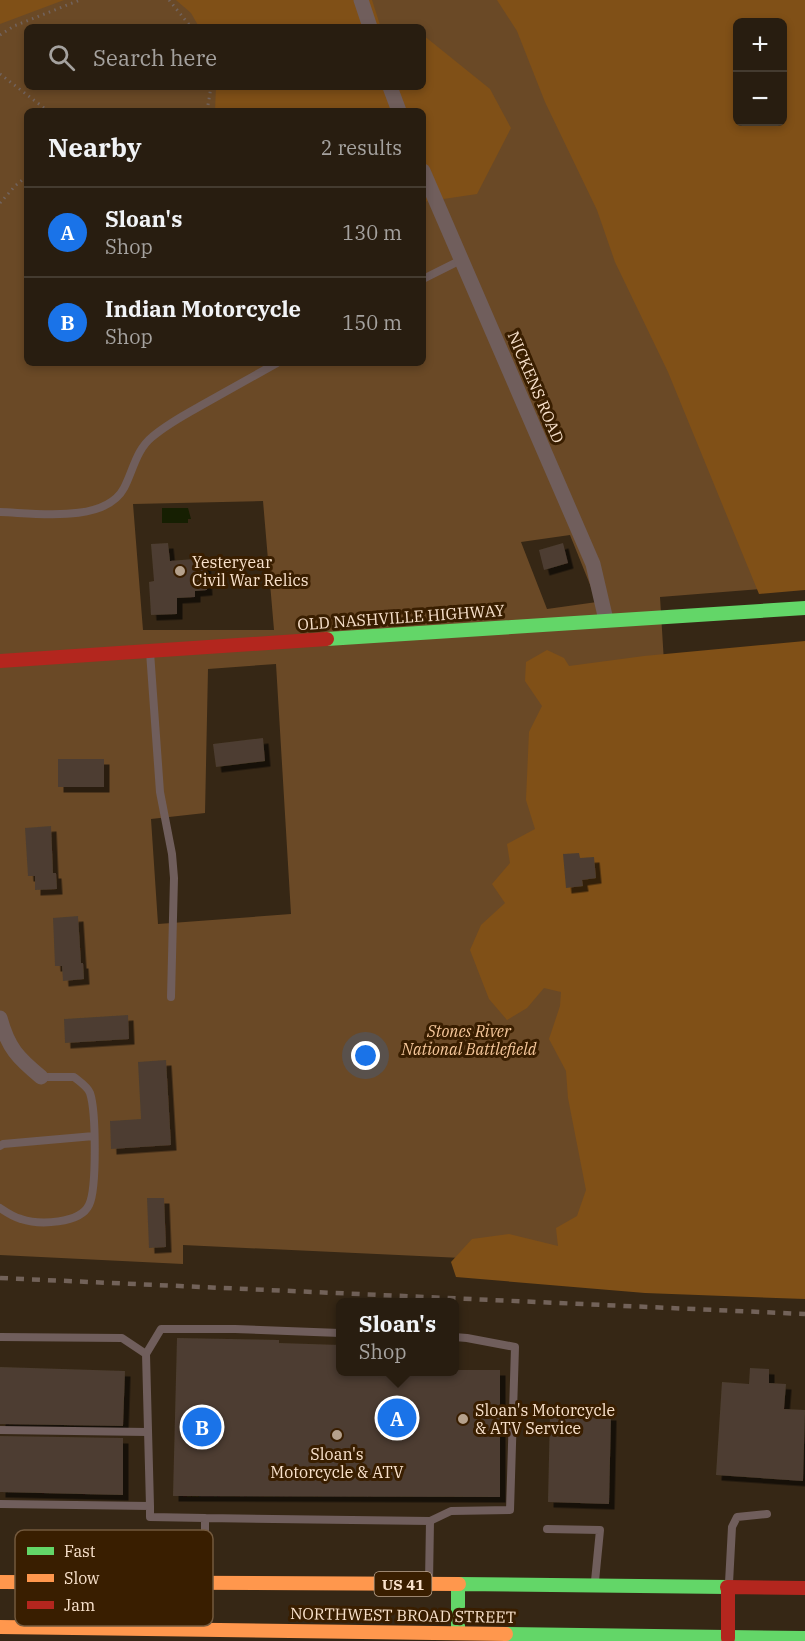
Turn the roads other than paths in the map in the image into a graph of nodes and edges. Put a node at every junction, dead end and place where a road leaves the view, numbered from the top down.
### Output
1 (361, 0) edge
2 (369, 24) edge
3 (391, 90) edge
4 (398, 108) edge
5 (426, 178) edge
6 (461, 260) junction
7 (426, 278) edge
8 (272, 366) edge
9 (0, 512) edge
10 (805, 608) edge
11 (606, 620) junction
12 (150, 651) junction
13 (0, 661) edge
14 (171, 997) dead end
15 (0, 1018) edge
16 (41, 1077) joint
17 (94, 1137) junction
18 (0, 1146) edge
19 (0, 1208) edge
20 (336, 1333) edge
21 (0, 1337) edge
22 (459, 1337) edge
23 (146, 1354) junction
24 (0, 1430) edge
25 (147, 1432) junction
26 (0, 1504) edge
27 (150, 1506) junction
28 (767, 1514) dead end
29 (205, 1518) junction
30 (430, 1521) junction
31 (547, 1528) dead end
32 (205, 1530) edge
33 (0, 1582) edge
34 (15, 1582) edge
35 (213, 1583) edge
36 (429, 1584) junction
37 (458, 1584) junction
38 (595, 1586) junction
39 (728, 1588) junction
40 (805, 1588) edge
41 (0, 1626) edge
42 (458, 1637) edge
43 (805, 1638) edge
44 (728, 1639) edge

1 - 2 street
3 - 4 street
5 - 6 street, NICKENS ROAD
6 - 7 lane
6 - 11 street, NICKENS ROAD
8 - 9 lane
10 - 11 main road, OLD NASHVILLE HIGHWAY
11 - 12 main road, OLD NASHVILLE HIGHWAY
12 - 13 main road, OLD NASHVILLE HIGHWAY
12 - 14 lane
15 - 16 street
16 - 17 lane
17 - 18 lane
17 - 19 lane
20 - 23 lane
21 - 23 lane
22 - 30 lane
23 - 25 lane
24 - 25 lane
25 - 27 lane
26 - 27 lane
27 - 29 lane
28 - 39 lane
29 - 30 lane
29 - 32 lane
30 - 36 lane
31 - 38 lane
33 - 34 main road, NORTHWEST BROAD STREET / US 41
35 - 36 main road, NORTHWEST BROAD STREET / US 41
36 - 37 main road, NORTHWEST BROAD STREET / US 41
37 - 38 main road, NORTHWEST BROAD STREET / US 41
37 - 42 main road
38 - 39 main road, NORTHWEST BROAD STREET / US 41
39 - 40 main road, NORTHWEST BROAD STREET / US 41
39 - 44 main road
41 - 42 main road, NORTHWEST BROAD STREET
42 - 44 main road, NORTHWEST BROAD STREET
43 - 44 main road, NORTHWEST BROAD STREET

